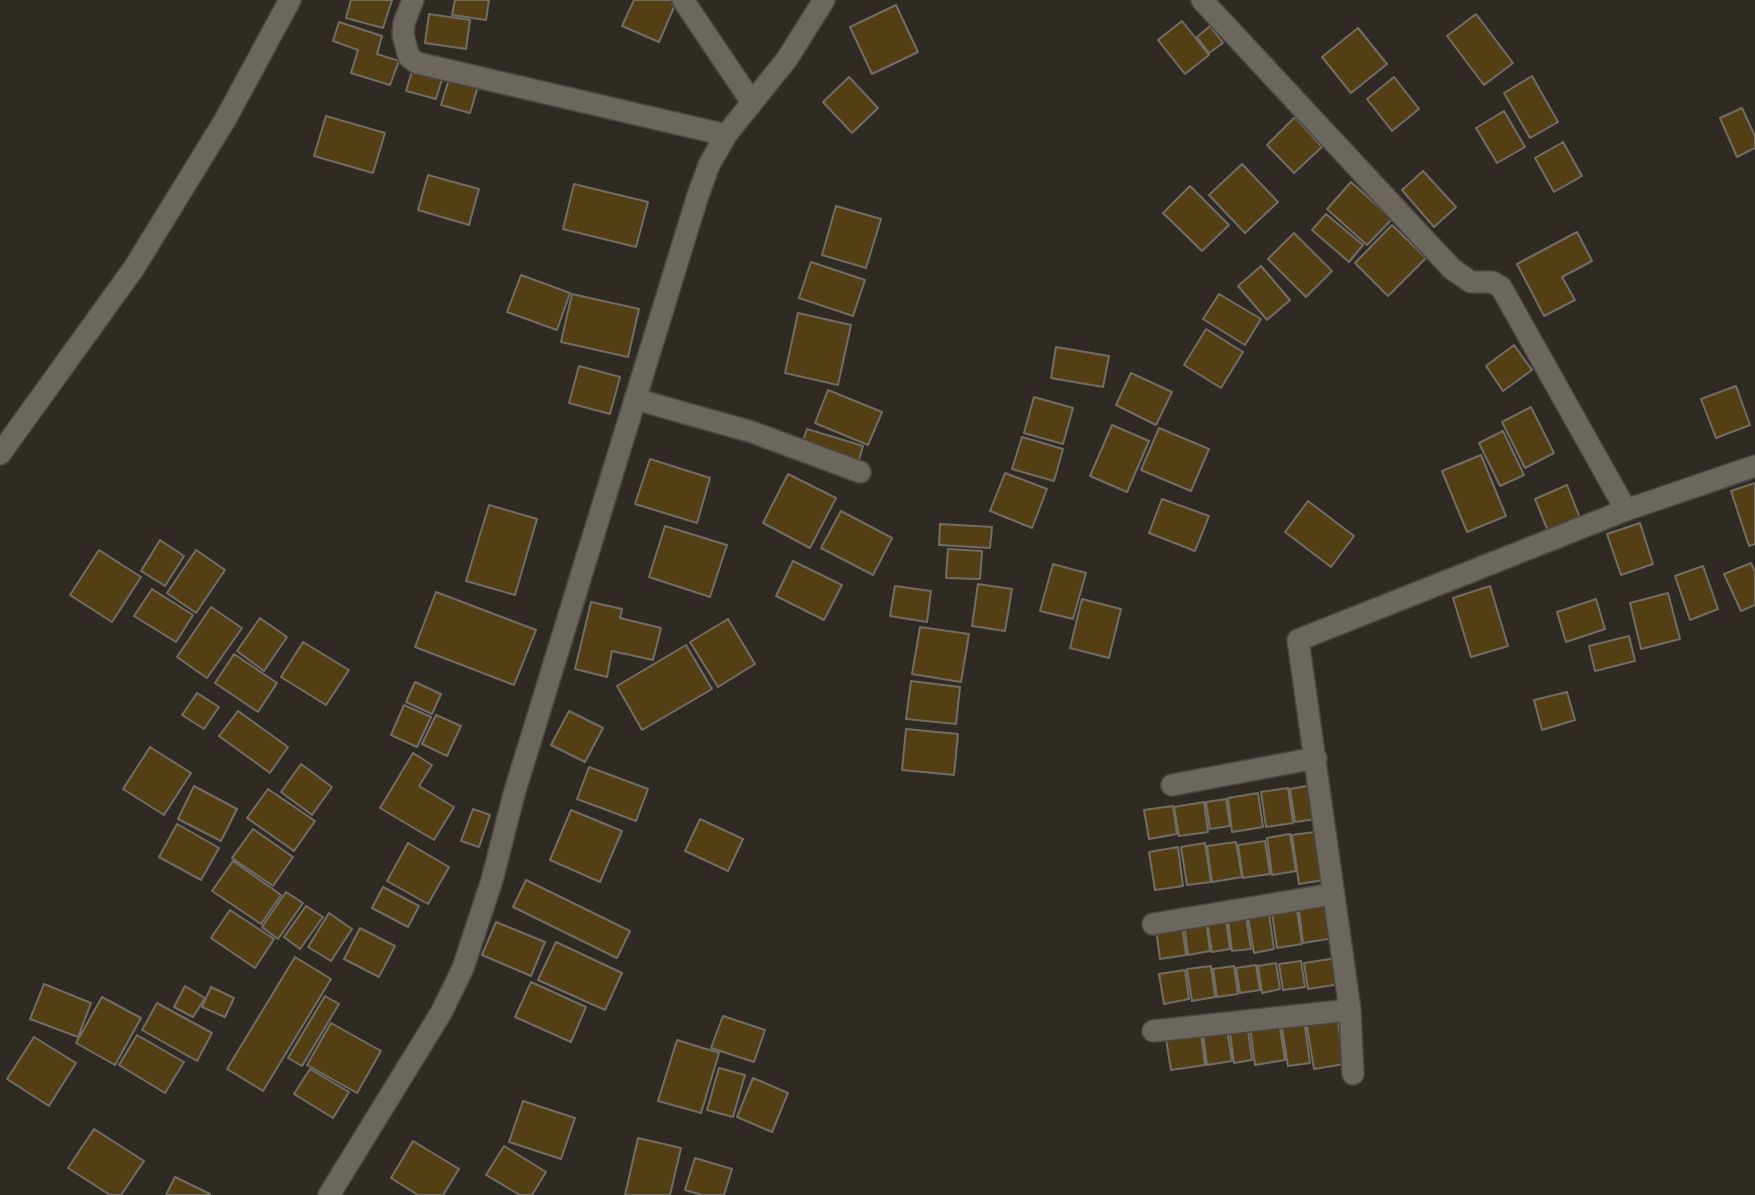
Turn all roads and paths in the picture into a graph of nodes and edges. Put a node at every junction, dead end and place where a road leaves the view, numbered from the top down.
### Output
1 (290, 0) edge
2 (413, 0) edge
3 (683, 0) edge
4 (824, 0) edge
5 (1202, 0) edge
6 (751, 101) junction
7 (726, 135) junction
8 (635, 399) junction
9 (0, 454) edge
10 (1755, 466) edge
11 (860, 472) dead end
12 (1626, 510) junction
13 (1316, 758) junction
14 (1172, 785) dead end
15 (1333, 894) junction
16 (1153, 924) dead end
17 (1349, 1010) junction
18 (1153, 1031) dead end
19 (1353, 1074) dead end
20 (329, 1195) edge

1 - 9 street
2 - 7 street
3 - 6 street
4 - 6 street
5 - 12 street
6 - 7 street
7 - 8 street
8 - 11 street
8 - 20 street
10 - 12 street
12 - 13 street
13 - 14 street
13 - 15 street
15 - 16 street
15 - 17 street
17 - 18 street
17 - 19 street

